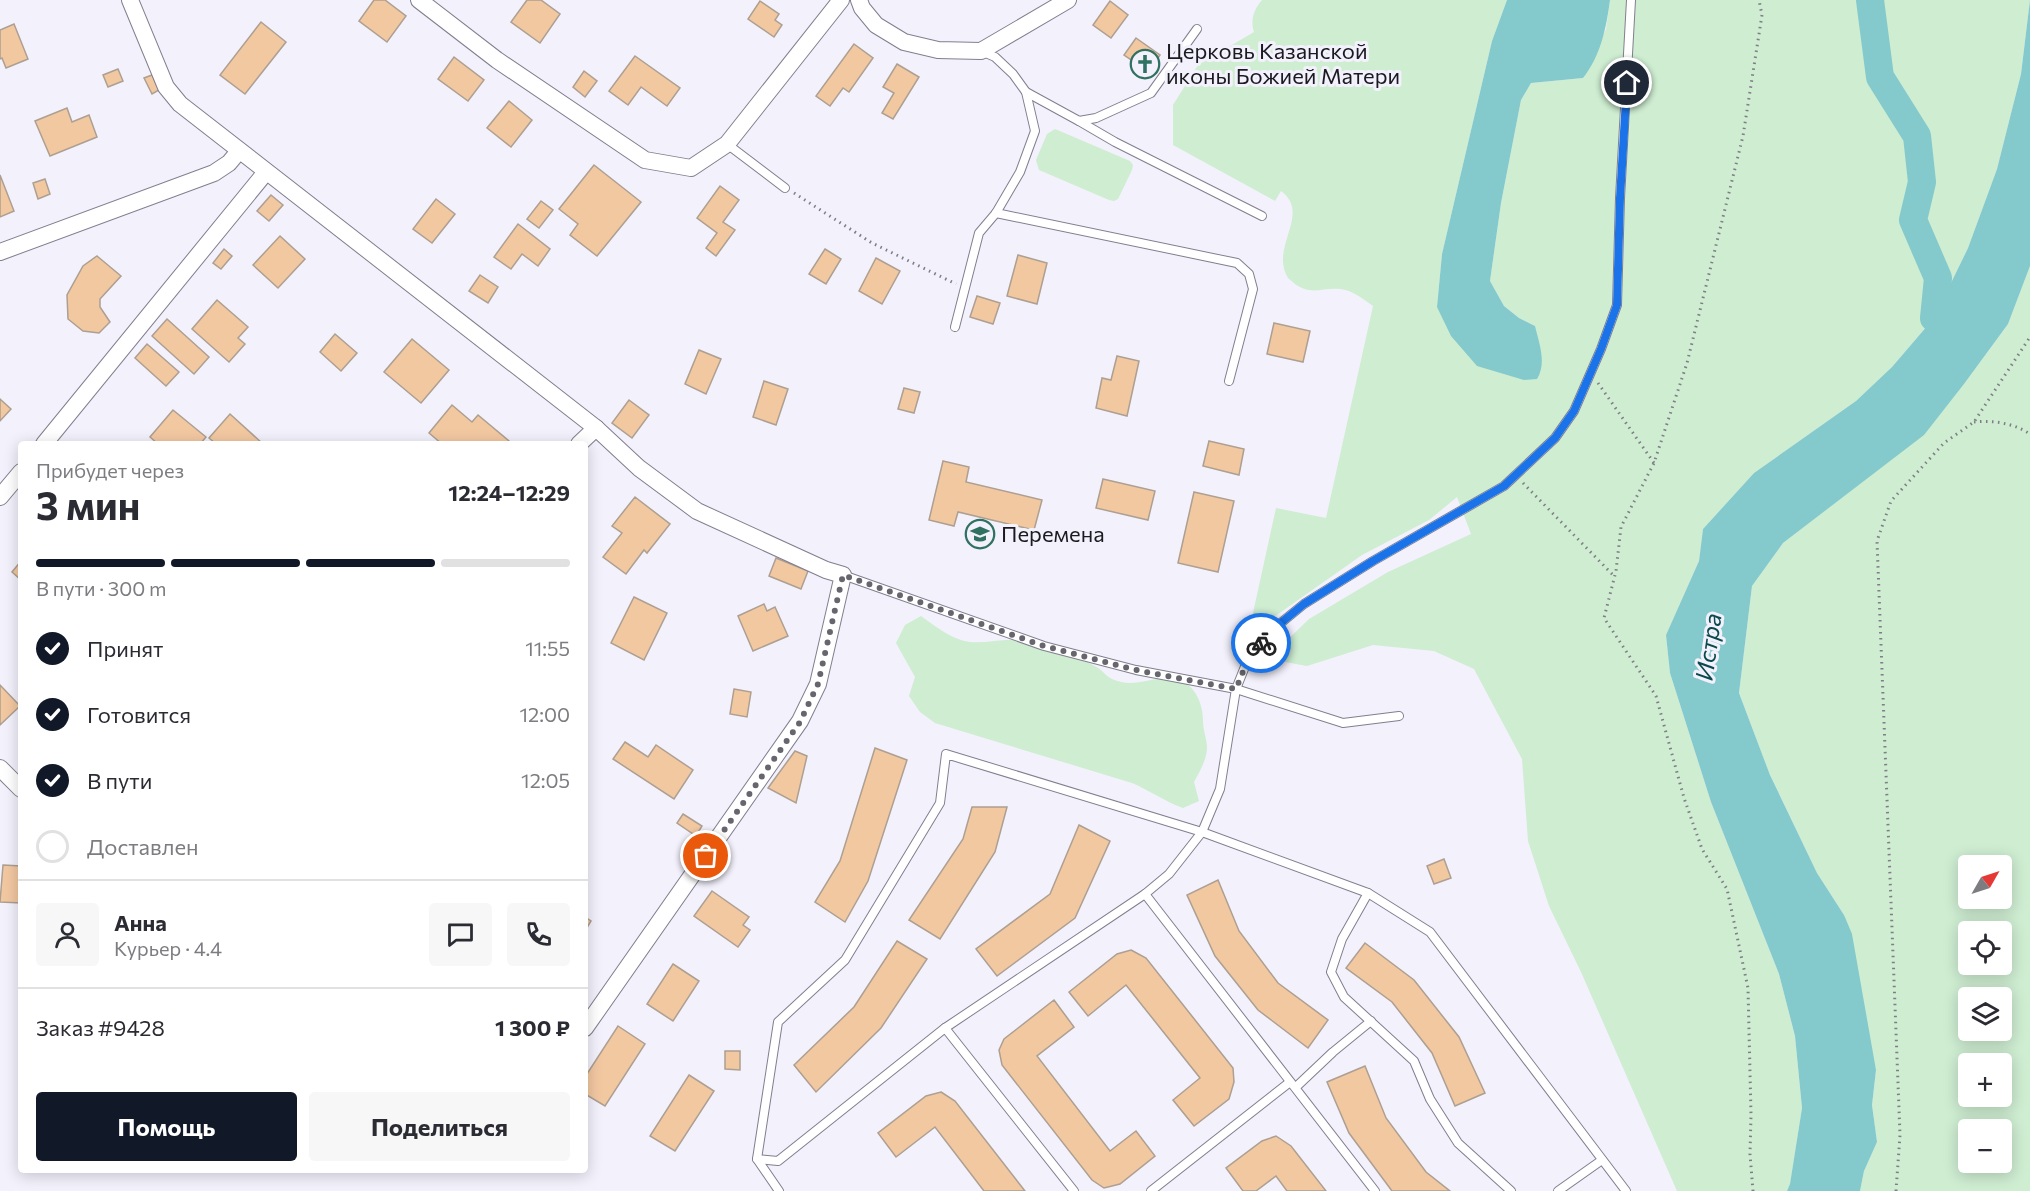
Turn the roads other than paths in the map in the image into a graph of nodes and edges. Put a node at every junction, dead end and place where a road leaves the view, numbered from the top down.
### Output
1 (130, 0) edge
2 (419, 0) edge
3 (841, 0) edge
4 (859, 0) edge
5 (1068, 0) edge
6 (1631, 0) edge
7 (1197, 30) dead end
8 (981, 51) junction
9 (1026, 92) junction
10 (1079, 121) junction
11 (727, 144) junction
12 (239, 151) junction
13 (266, 172) junction
14 (785, 188) road end
15 (996, 213) junction
16 (1262, 216) dead end
17 (0, 252) edge
18 (955, 327) dead end
19 (1229, 381) dead end
20 (596, 428) junction
21 (46, 441) edge
22 (582, 441) edge
23 (18, 476) edge
24 (0, 497) edge
25 (843, 575) junction
26 (1236, 689) junction
27 (1399, 716) dead end
28 (0, 768) edge
29 (18, 786) edge
30 (1202, 832) junction
31 (1368, 892) junction
32 (1145, 894) junction
33 (1371, 1022) junction
34 (588, 1024) edge
35 (945, 1028) junction
36 (1293, 1084) junction
37 (757, 1159) junction
38 (1602, 1160) junction
39 (779, 1191) edge
40 (1074, 1191) edge
41 (1151, 1191) edge
42 (1375, 1191) edge
43 (1511, 1191) edge
44 (1557, 1191) edge
45 (1626, 1191) edge

1 - 12 street
2 - 11 street
3 - 11 street
4 - 8 street
5 - 8 street
6 - 26 lane
7 - 10 lane
8 - 9 lane
9 - 10 lane
9 - 15 lane
10 - 16 lane
11 - 14 lane
12 - 13 street
12 - 17 street
13 - 20 street
13 - 21 street
15 - 18 lane
15 - 19 lane
20 - 22 street
20 - 25 street
23 - 24 street
25 - 26 lane
25 - 34 street
26 - 27 lane
26 - 30 lane
28 - 29 street
30 - 31 lane
30 - 32 lane
30 - 37 lane
31 - 33 lane
31 - 38 lane
32 - 35 lane
32 - 36 lane
33 - 36 lane
33 - 43 lane
35 - 37 lane
35 - 40 lane
36 - 41 lane
36 - 42 lane
37 - 39 lane
38 - 44 lane
38 - 45 lane

